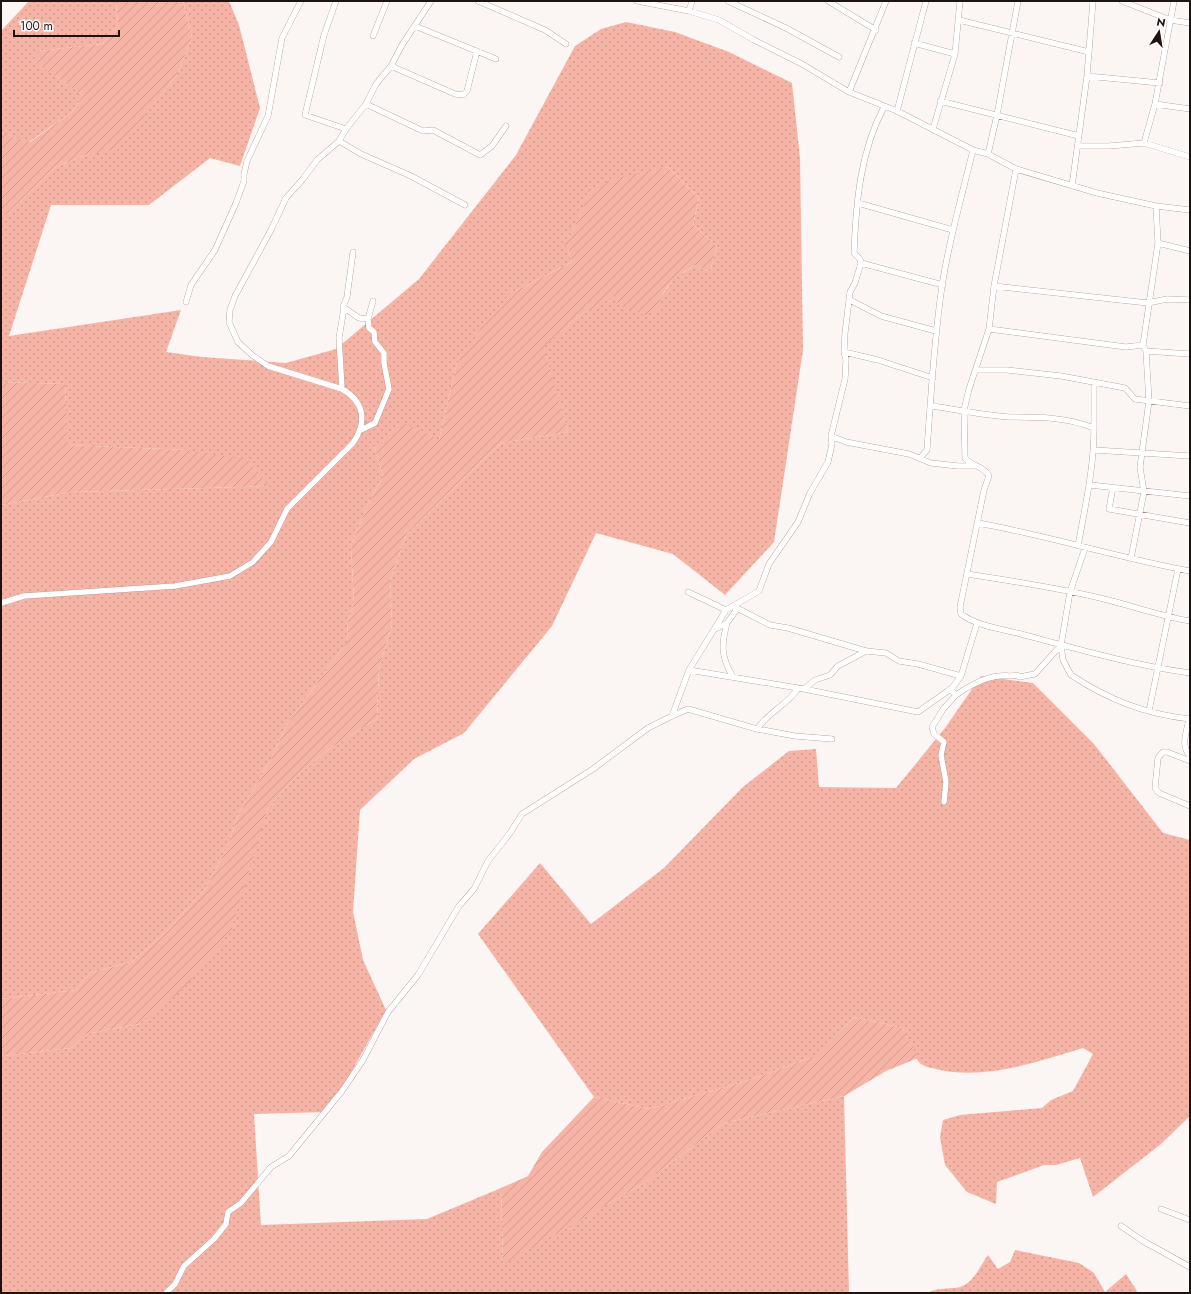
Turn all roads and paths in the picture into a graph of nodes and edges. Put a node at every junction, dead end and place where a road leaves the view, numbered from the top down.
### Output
1 (301, 1) edge
2 (336, 1) edge
3 (387, 1) edge
4 (431, 1) edge
5 (478, 1) edge
6 (637, 1) edge
7 (692, 1) edge
8 (728, 1) edge
9 (828, 1) edge
10 (886, 1) edge
11 (926, 1) edge
12 (960, 1) edge
13 (1018, 1) edge
14 (1094, 1) edge
15 (1124, 1) edge
16 (1174, 1) edge
17 (651, 2) edge
18 (689, 11) junction
19 (959, 20) junction
20 (1170, 20) junction
21 (1190, 23) edge
22 (415, 26) junction
23 (876, 30) junction
24 (1011, 34) junction
25 (372, 36) dead end
26 (914, 43) junction
27 (566, 44) dead end
28 (477, 51) junction
29 (1088, 52) junction
30 (955, 54) junction
31 (839, 56) dead end
32 (496, 60) dead end
33 (391, 66) junction
34 (1087, 76) junction
35 (1160, 83) junction
36 (849, 92) junction
37 (940, 101) junction
38 (366, 104) junction
39 (1155, 104) junction
40 (884, 107) junction
41 (1190, 109) edge
42 (897, 110) junction
43 (997, 115) junction
44 (506, 126) dead end
45 (346, 129) junction
46 (933, 129) junction
47 (1079, 136) junction
48 (339, 141) junction
49 (1144, 143) junction
50 (1078, 146) junction
51 (973, 150) junction
52 (988, 154) junction
53 (1190, 157) edge
54 (1016, 169) junction
55 (1072, 186) junction
56 (858, 203) junction
57 (465, 205) dead end
58 (1156, 206) junction
59 (1190, 210) edge
60 (953, 230) junction
61 (1158, 243) junction
62 (1190, 251) edge
63 (353, 252) dead end
64 (860, 263) junction
65 (943, 285) junction
66 (994, 286) junction
67 (850, 300) junction
68 (1190, 300) edge
69 (374, 301) dead end
70 (186, 302) dead end
71 (1148, 302) junction
72 (344, 308) junction
73 (368, 319) junction
74 (989, 329) junction
75 (936, 331) junction
76 (1143, 345) junction
77 (1146, 351) junction
78 (844, 352) junction
79 (1190, 354) edge
80 (976, 370) junction
81 (933, 378) junction
82 (1094, 383) junction
83 (342, 389) junction
84 (1149, 401) junction
85 (931, 406) junction
86 (1190, 406) edge
87 (964, 410) junction
88 (1094, 428) junction
89 (361, 430) junction
90 (831, 436) junction
91 (1094, 450) junction
92 (1141, 452) junction
93 (1190, 456) edge
94 (921, 457) junction
95 (978, 466) junction
96 (1090, 485) junction
97 (1113, 488) junction
98 (1144, 492) junction
99 (1190, 496) edge
100 (1141, 516) junction
101 (978, 523) junction
102 (1190, 523) edge
103 (1078, 546) junction
104 (1085, 548) junction
105 (1131, 558) junction
106 (1178, 568) junction
107 (1190, 571) edge
108 (967, 574) junction
109 (688, 592) dead end
110 (1070, 592) junction
111 (1, 603) edge
112 (735, 608) junction
113 (726, 610) junction
114 (1167, 617) junction
115 (1190, 621) edge
116 (727, 623) junction
117 (977, 623) junction
118 (714, 629) junction
119 (1061, 645) junction
120 (866, 651) junction
121 (1158, 668) junction
122 (689, 670) junction
123 (1190, 673) edge
124 (961, 676) junction
125 (733, 677) junction
126 (801, 689) junction
127 (950, 689) junction
128 (956, 695) junction
129 (1149, 712) junction
130 (672, 716) junction
131 (1189, 719) edge
132 (757, 729) junction
133 (832, 739) dead end
134 (1190, 756) edge
135 (1190, 761) edge
136 (944, 802) dead end
137 (1190, 806) edge
138 (1161, 1209) dead end
139 (1190, 1220) edge
140 (1121, 1226) dead end
141 (1190, 1267) edge
142 (166, 1293) edge

1 - 70 street
2 - 45 street
3 - 25 street
4 - 22 street
5 - 27 street
6 - 17 street
7 - 18 street
8 - 31 street
9 - 23 street
10 - 23 street
11 - 26 street
12 - 19 street
13 - 24 street
14 - 29 street
15 - 20 street
16 - 20 street
17 - 18 street
18 - 36 street
19 - 24 street
19 - 30 street
20 - 21 street
20 - 35 street
22 - 28 street
22 - 33 street
23 - 36 street
24 - 29 street
24 - 43 street
26 - 30 street
26 - 42 street
28 - 32 street
28 - 33 street
29 - 34 street
30 - 37 street
33 - 38 street
34 - 35 street
34 - 47 street
35 - 39 street
36 - 40 street
37 - 43 street
37 - 46 street
38 - 44 street
38 - 45 street
39 - 41 street
39 - 49 street
40 - 42 street
40 - 56 street
42 - 46 street
43 - 47 street
43 - 52 street
45 - 48 street
46 - 51 street
47 - 50 street
48 - 57 street
48 - 83 street
49 - 50 street
49 - 53 street
50 - 55 street
51 - 52 street
51 - 60 street
52 - 54 street
54 - 55 street
54 - 66 street
55 - 58 street
56 - 60 street
56 - 64 street
58 - 59 street
58 - 61 street
60 - 65 street
61 - 62 street
61 - 71 street
63 - 72 street
64 - 65 street
64 - 67 street
65 - 75 street
66 - 71 street
66 - 74 street
67 - 75 street
67 - 78 street
68 - 71 street
69 - 73 street
71 - 76 street
72 - 73 street
72 - 83 street
73 - 89 street
74 - 76 street
74 - 80 street
75 - 81 street
76 - 77 street
77 - 79 street
77 - 84 street
78 - 81 street
78 - 90 street
80 - 82 street
80 - 87 street
81 - 85 street
82 - 84 street
82 - 88 street
83 - 89 street
84 - 86 street
84 - 92 street
85 - 87 street
85 - 94 street
87 - 88 street
87 - 95 street
88 - 91 street
89 - 111 street
90 - 94 street
90 - 112 street
91 - 92 street
91 - 96 street
92 - 93 street
92 - 98 street
94 - 95 street
95 - 101 street
96 - 97 street
96 - 103 street
97 - 98 street
97 - 100 street
98 - 99 street
98 - 100 street
100 - 102 street
100 - 105 street
101 - 103 street
101 - 108 street
103 - 104 street
104 - 105 street
104 - 110 street
105 - 106 street
106 - 107 street
106 - 114 street
108 - 110 street
108 - 117 street
109 - 113 street
110 - 114 street
110 - 119 street
112 - 113 street
112 - 116 street
112 - 120 street
113 - 118 street
114 - 115 street
114 - 121 street
116 - 118 street
116 - 125 street
117 - 119 street
117 - 124 street
118 - 122 street
119 - 121 street
119 - 128 street
119 - 129 street
120 - 124 street
120 - 126 street
121 - 123 street
121 - 129 street
122 - 125 street
122 - 130 street
124 - 127 street
125 - 126 street
126 - 127 street
126 - 132 street
127 - 128 street
128 - 136 street
129 - 131 street
130 - 132 street
130 - 142 street
131 - 134 street
132 - 133 street
135 - 137 street
138 - 139 street
140 - 141 street

